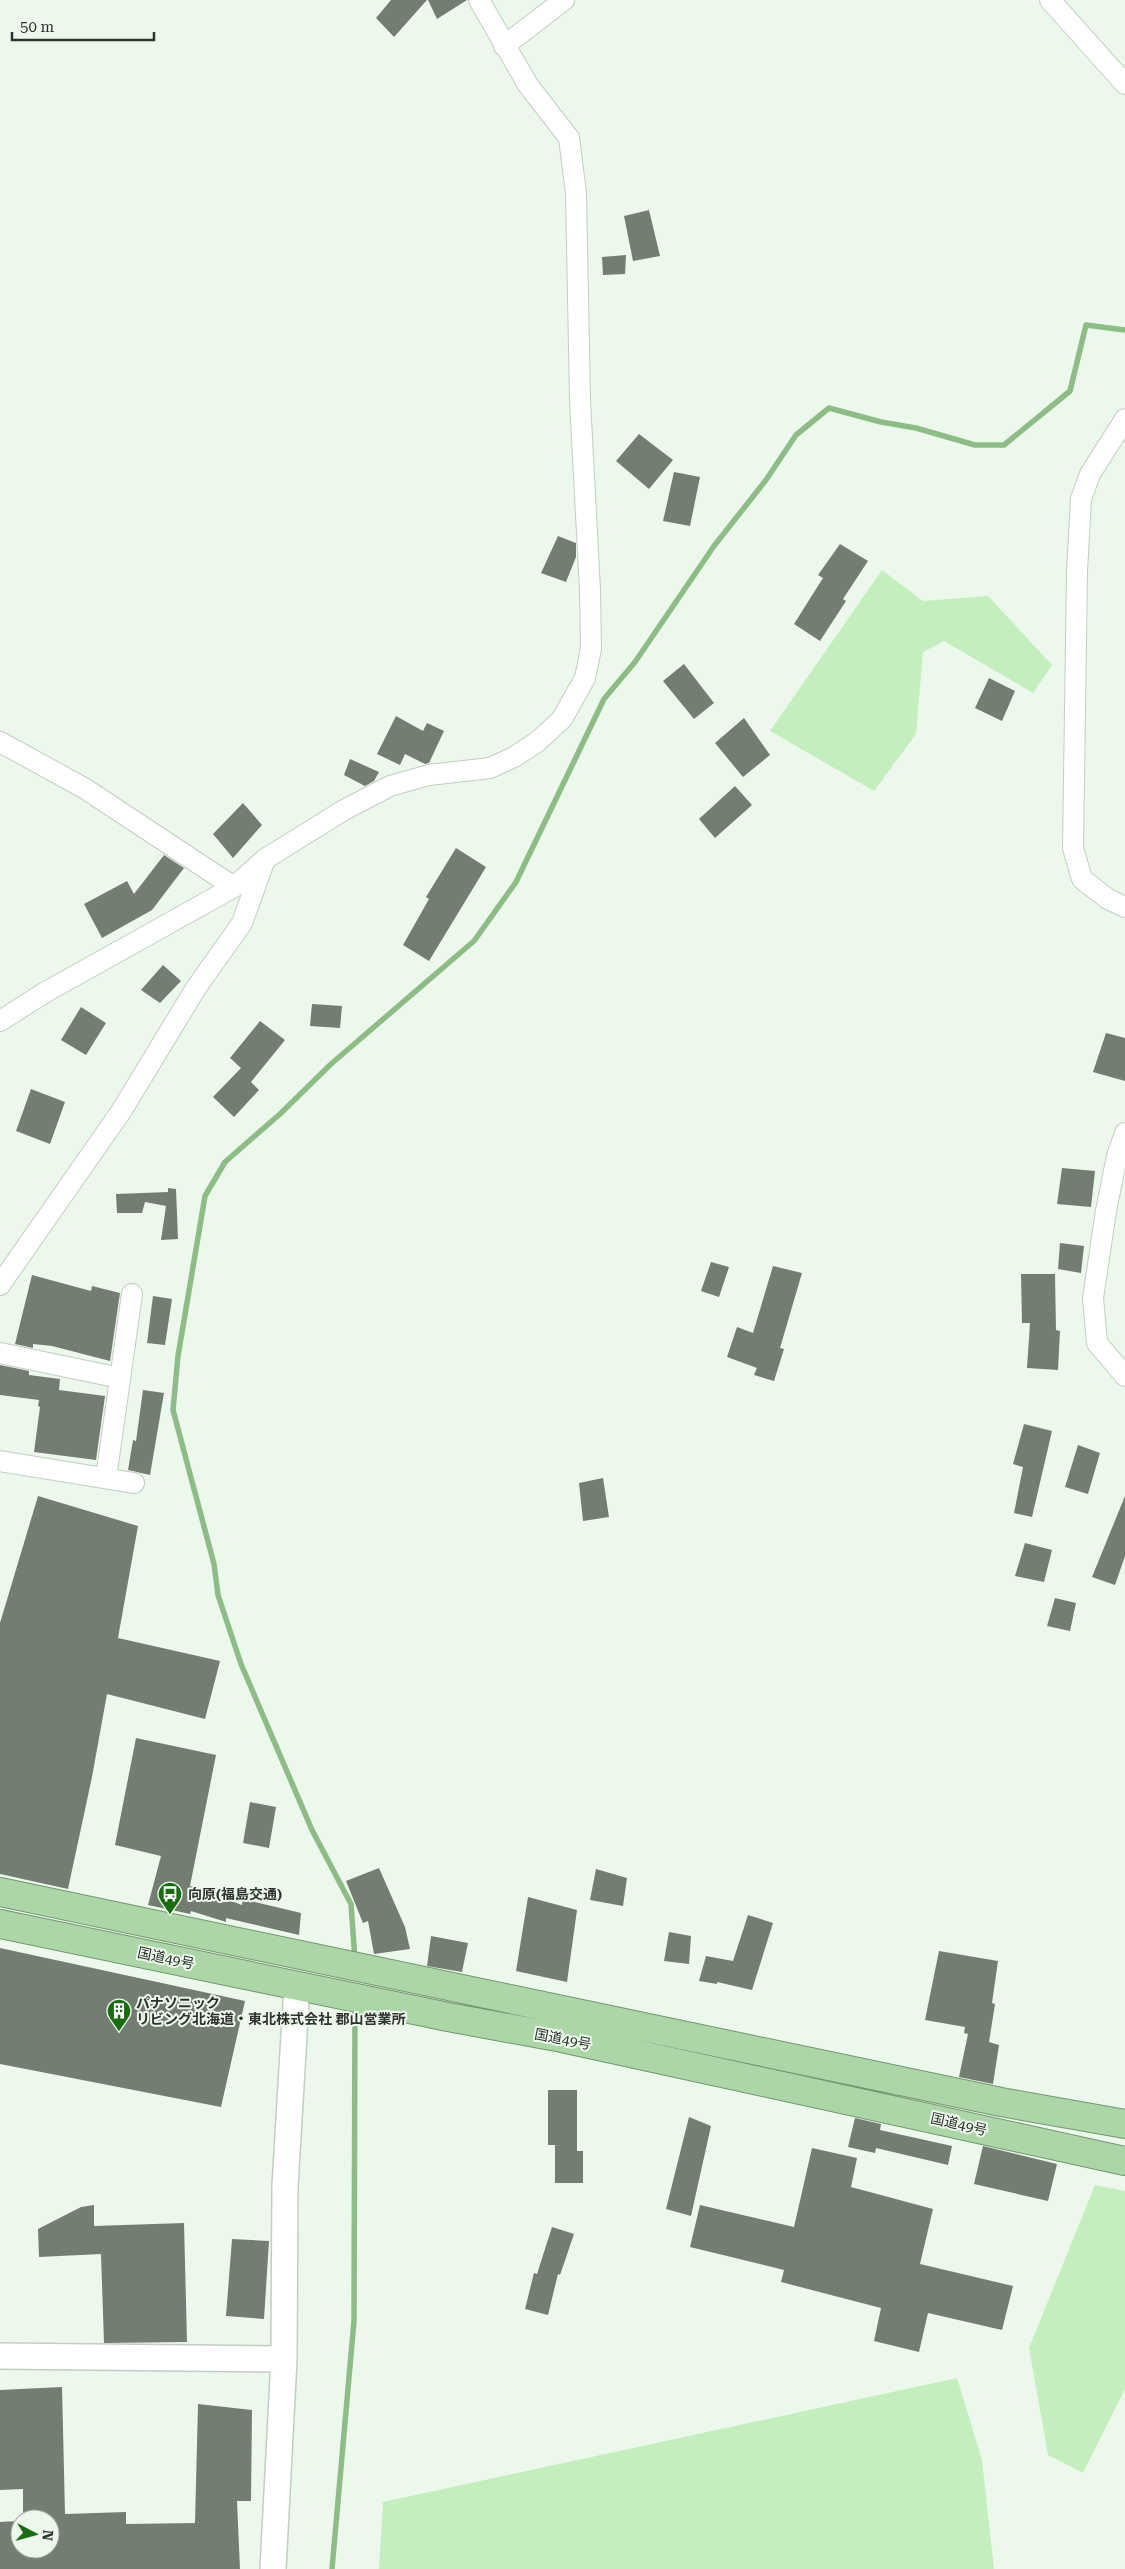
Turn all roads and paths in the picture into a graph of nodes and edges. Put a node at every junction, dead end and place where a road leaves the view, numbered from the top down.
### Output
1 (479, 0) edge
2 (564, 0) edge
3 (1050, 0) edge
4 (504, 46) junction
5 (1125, 84) edge
6 (1125, 419) edge
7 (0, 742) edge
8 (265, 859) junction
9 (234, 887) junction
10 (1125, 907) edge
11 (0, 1020) edge
12 (1125, 1133) edge
13 (0, 1285) edge
14 (132, 1294) dead end
15 (0, 1353) edge
16 (1125, 1376) edge
17 (120, 1378) junction
18 (0, 1460) edge
19 (106, 1478) junction
20 (134, 1483) dead end
21 (0, 1892) edge
22 (0, 1924) edge
23 (296, 1985) junction
24 (1125, 2124) edge
25 (1125, 2161) edge
26 (0, 2356) edge
27 (284, 2359) junction
28 (274, 2569) edge

1 - 4 street
2 - 4 street
3 - 5 street
4 - 8 street
6 - 10 street
7 - 9 street
8 - 9 street
8 - 13 street
9 - 11 street
12 - 16 street
14 - 17 street
15 - 17 street
17 - 19 street
18 - 19 street
19 - 20 street
21 - 24 highway, 国道49号
22 - 23 highway, 国道49号
23 - 25 highway, 国道49号
23 - 27 street
26 - 27 street
27 - 28 street

